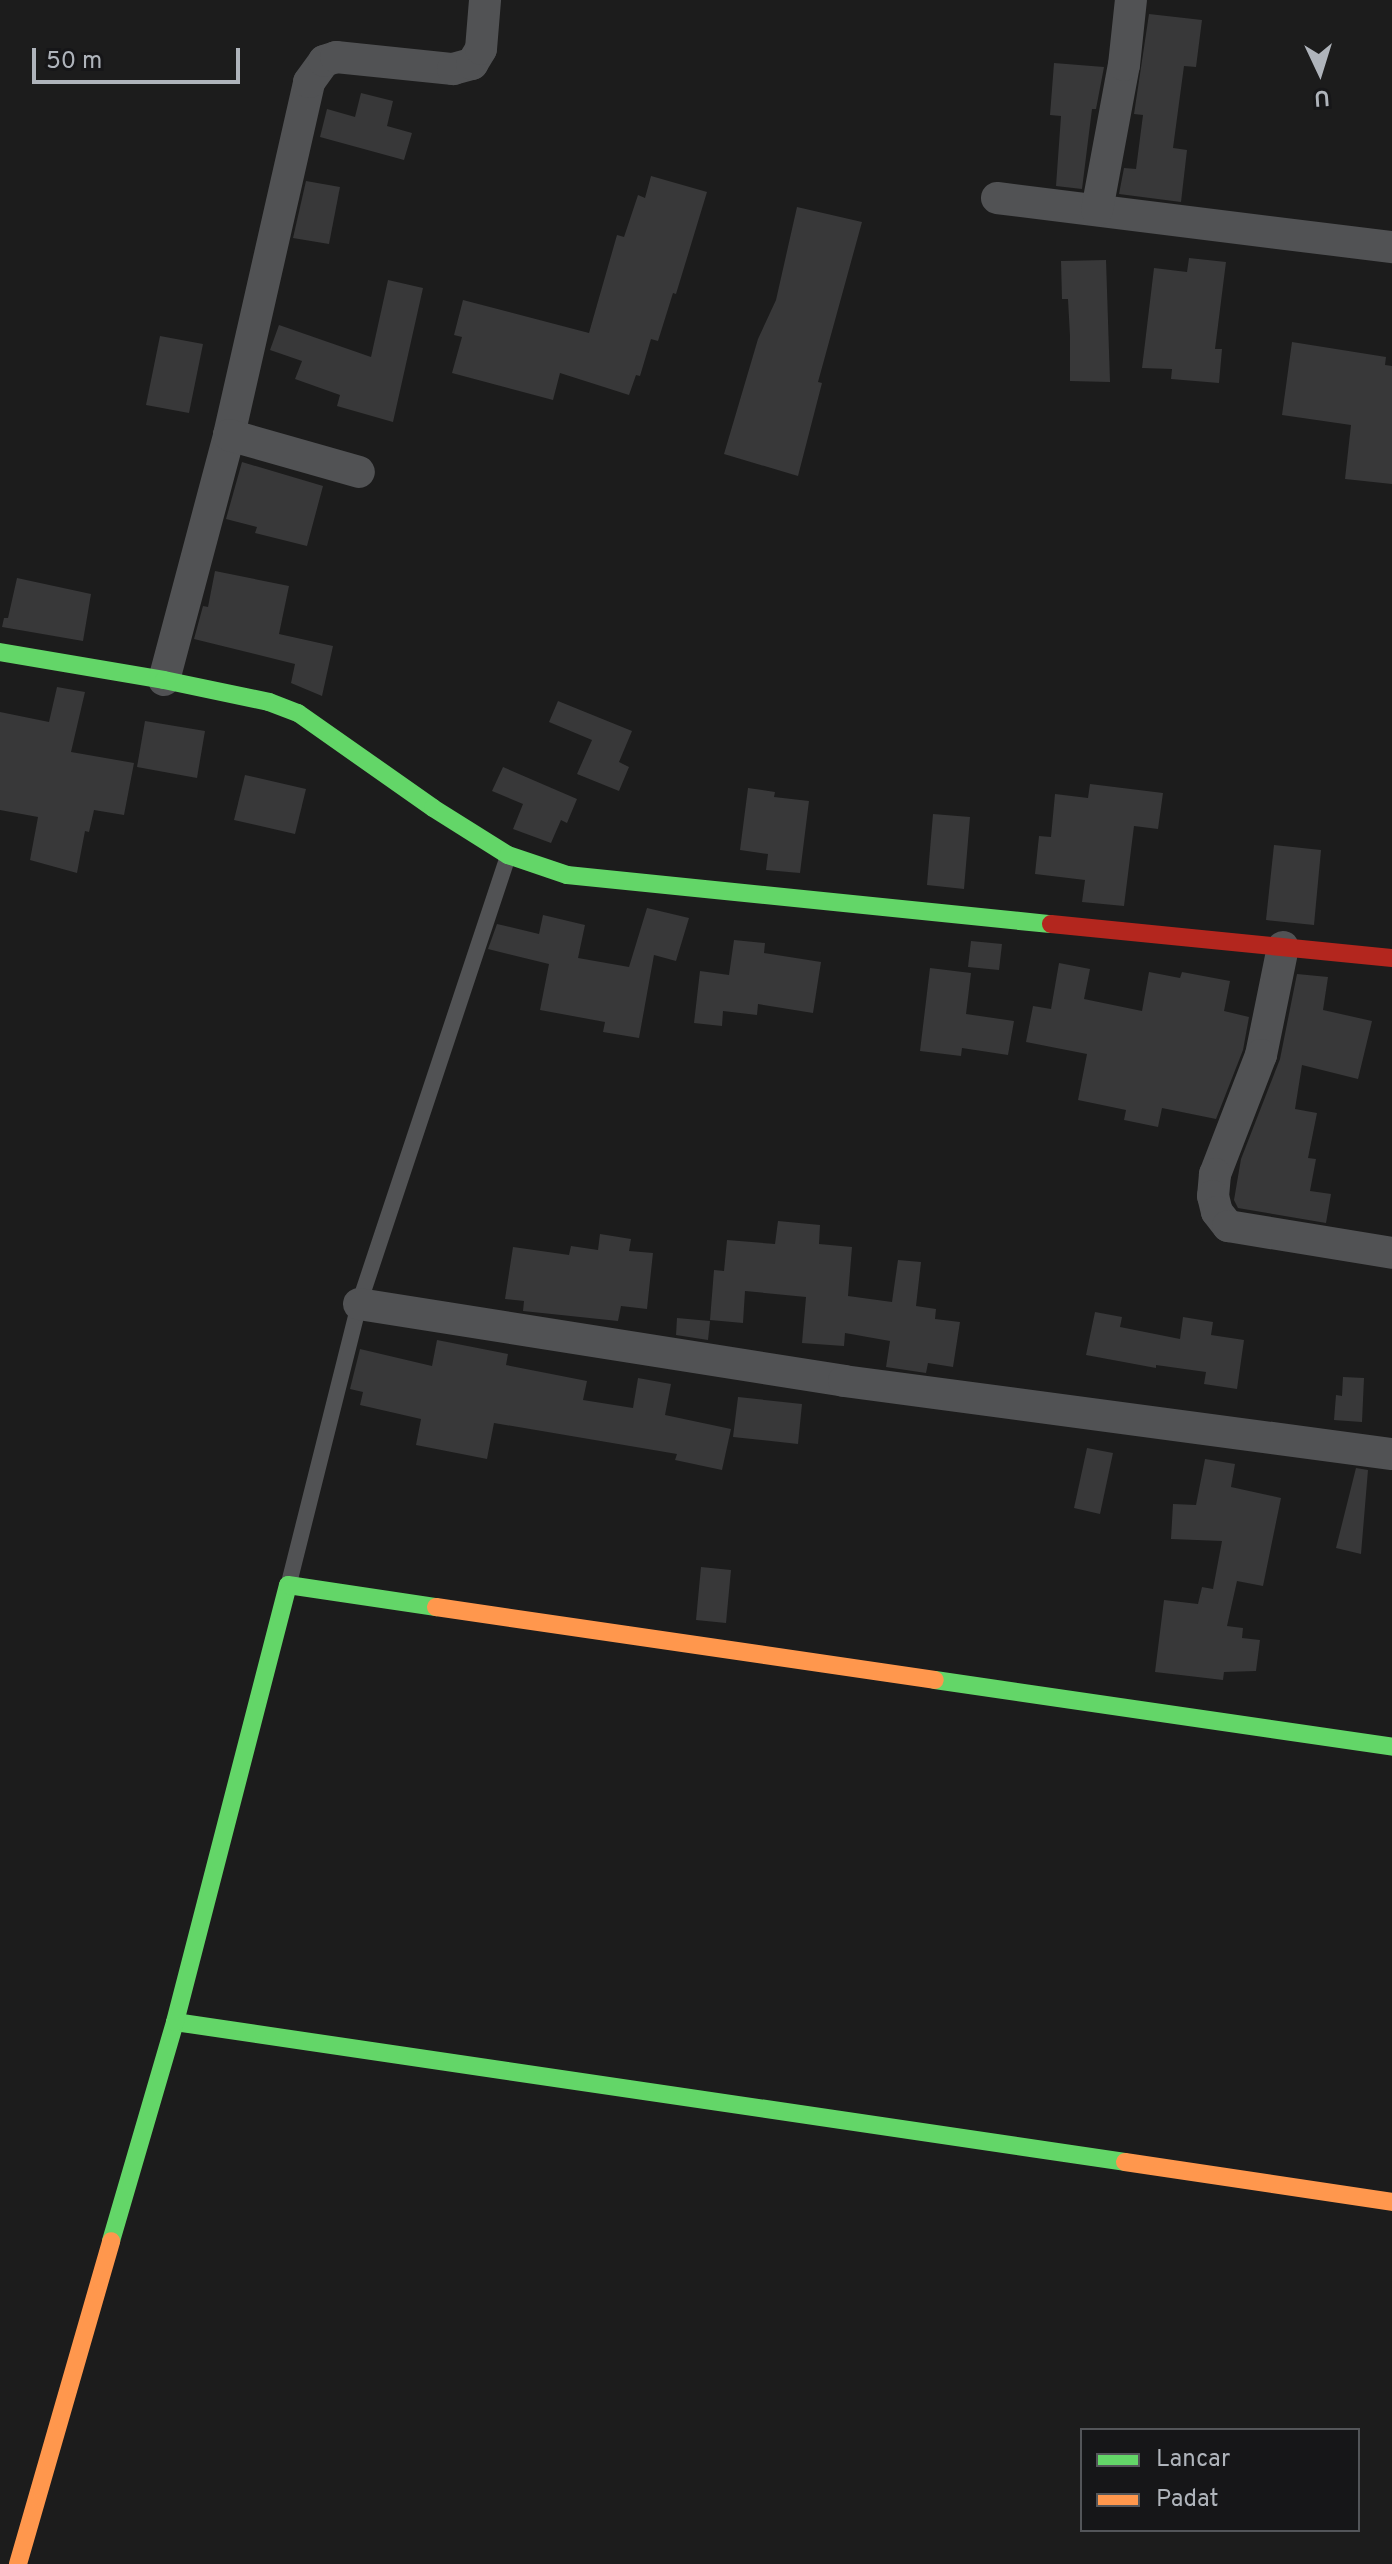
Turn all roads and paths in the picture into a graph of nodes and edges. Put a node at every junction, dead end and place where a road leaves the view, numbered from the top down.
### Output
1 (485, 0) edge
2 (1131, 0) edge
3 (997, 198) dead end
4 (1097, 210) junction
5 (1392, 247) edge
6 (229, 435) junction
7 (359, 472) dead end
8 (0, 652) edge
9 (164, 680) junction
10 (508, 855) junction
11 (1283, 947) junction
12 (1392, 958) edge
13 (1392, 1253) edge
14 (359, 1304) junction
15 (1392, 1454) edge
16 (288, 1585) junction
17 (1392, 1747) edge
18 (175, 2022) junction
19 (1392, 2202) edge
20 (18, 2564) edge

1 - 6 street
2 - 4 street
3 - 4 street
4 - 5 street
6 - 7 street
6 - 9 street
8 - 9 street
9 - 10 street
10 - 11 street
10 - 14 lane
11 - 12 street
11 - 13 street
14 - 15 street
14 - 16 lane
16 - 17 street
16 - 18 street
18 - 19 street
18 - 20 street

